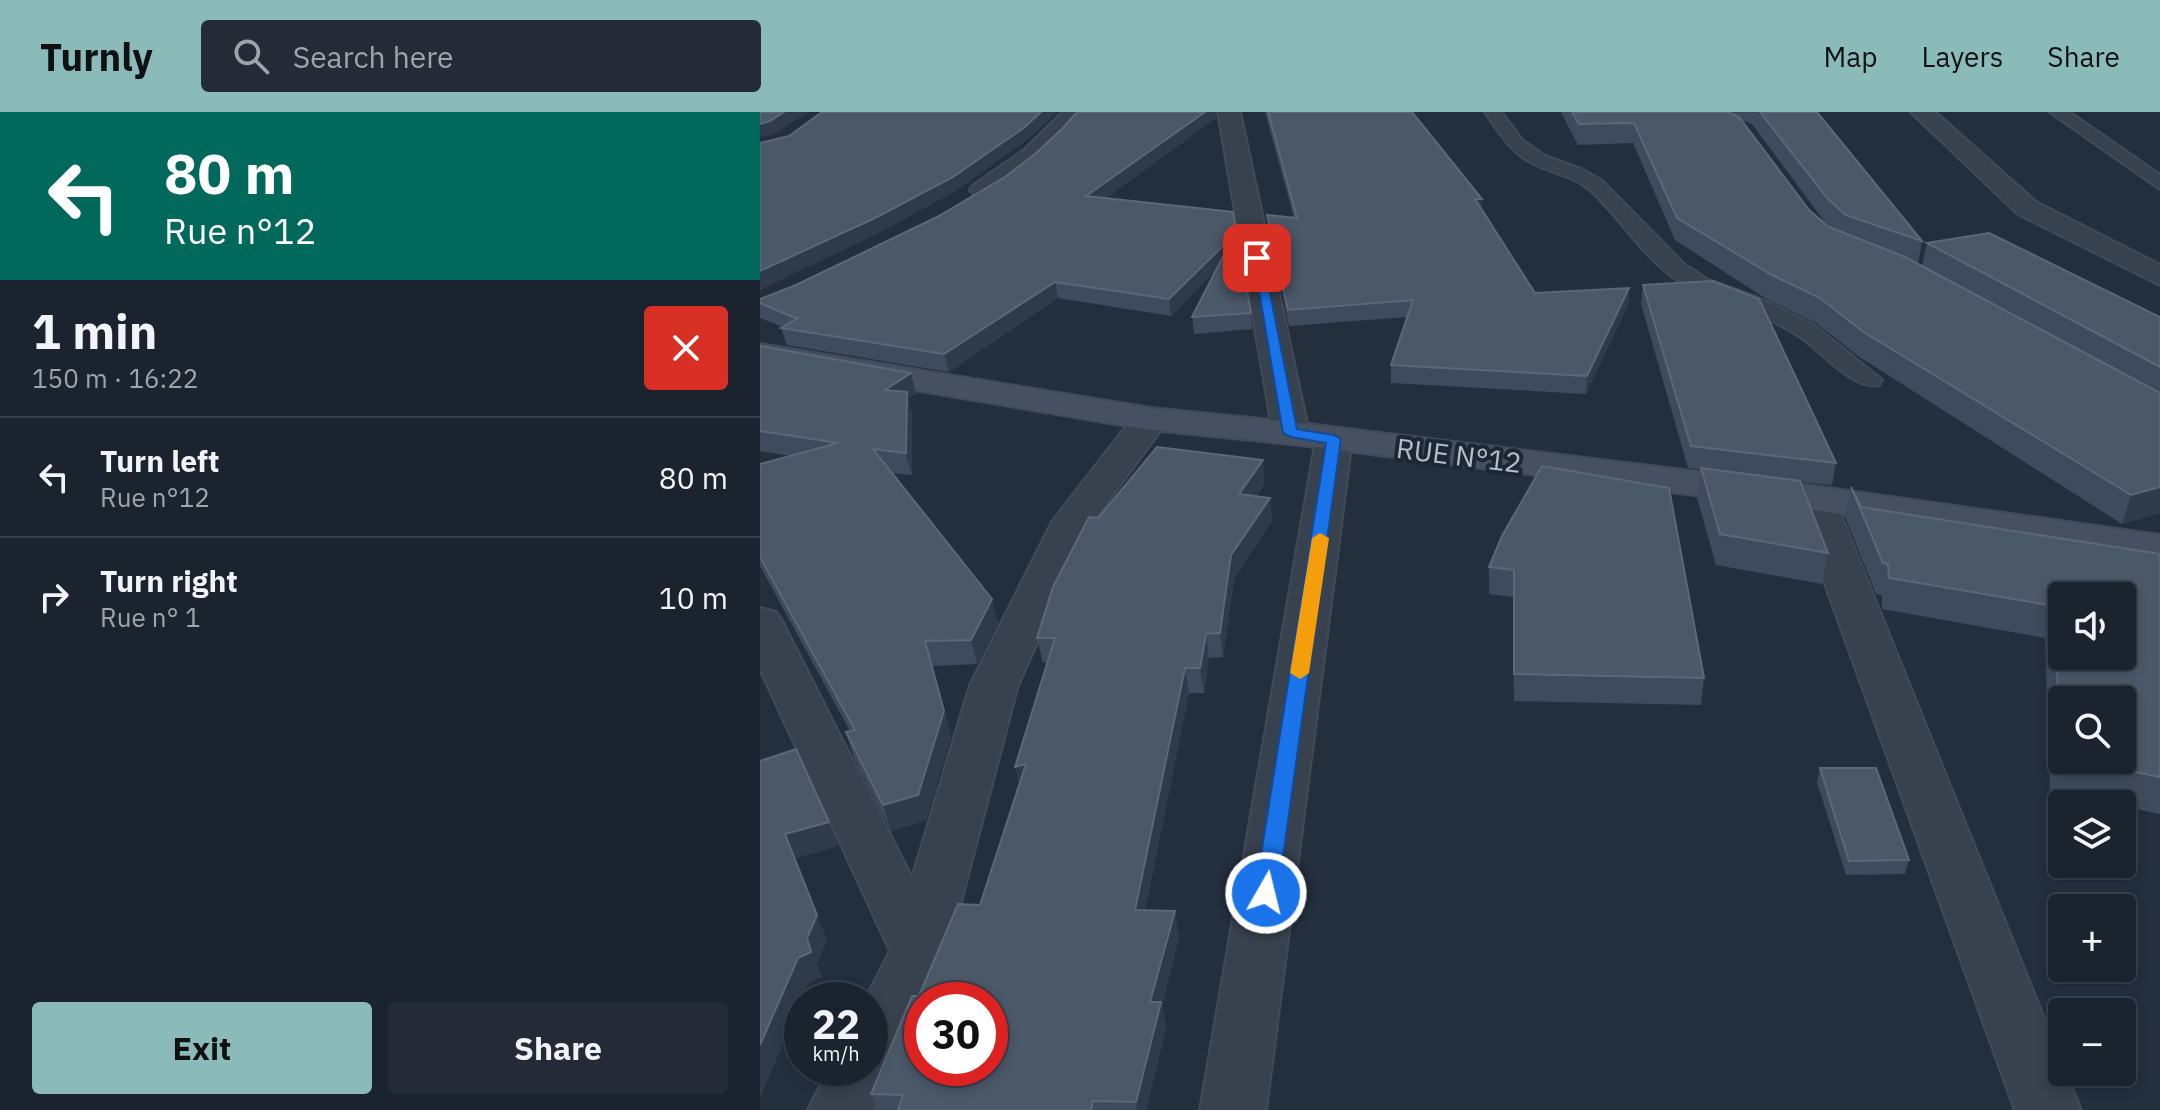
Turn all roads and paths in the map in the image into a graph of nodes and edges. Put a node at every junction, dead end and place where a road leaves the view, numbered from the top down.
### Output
1 (1075, 112) edge
2 (1229, 112) edge
3 (1493, 112) edge
4 (1922, 112) edge
5 (2058, 112) edge
6 (2160, 183) edge
7 (962, 202) edge
8 (2160, 276) edge
9 (760, 354) edge
10 (1870, 380) dead end
11 (1151, 419) junction
12 (1312, 436) junction
13 (1814, 498) junction
14 (2160, 547) edge
15 (760, 621) edge
16 (919, 951) junction
17 (888, 1015) edge
18 (853, 1086) edge
19 (841, 1110) edge
20 (1233, 1110) edge
21 (2048, 1110) edge

1 - 7 street
2 - 12 street
3 - 10 lane
4 - 8 street
5 - 6 lane
9 - 11 main road, RUE N°12
11 - 12 main road, RUE N°12
11 - 16 street
12 - 13 main road, RUE N°12
12 - 20 street
13 - 14 main road, RUE N°12
13 - 21 street
15 - 16 street
16 - 17 street
18 - 19 street

